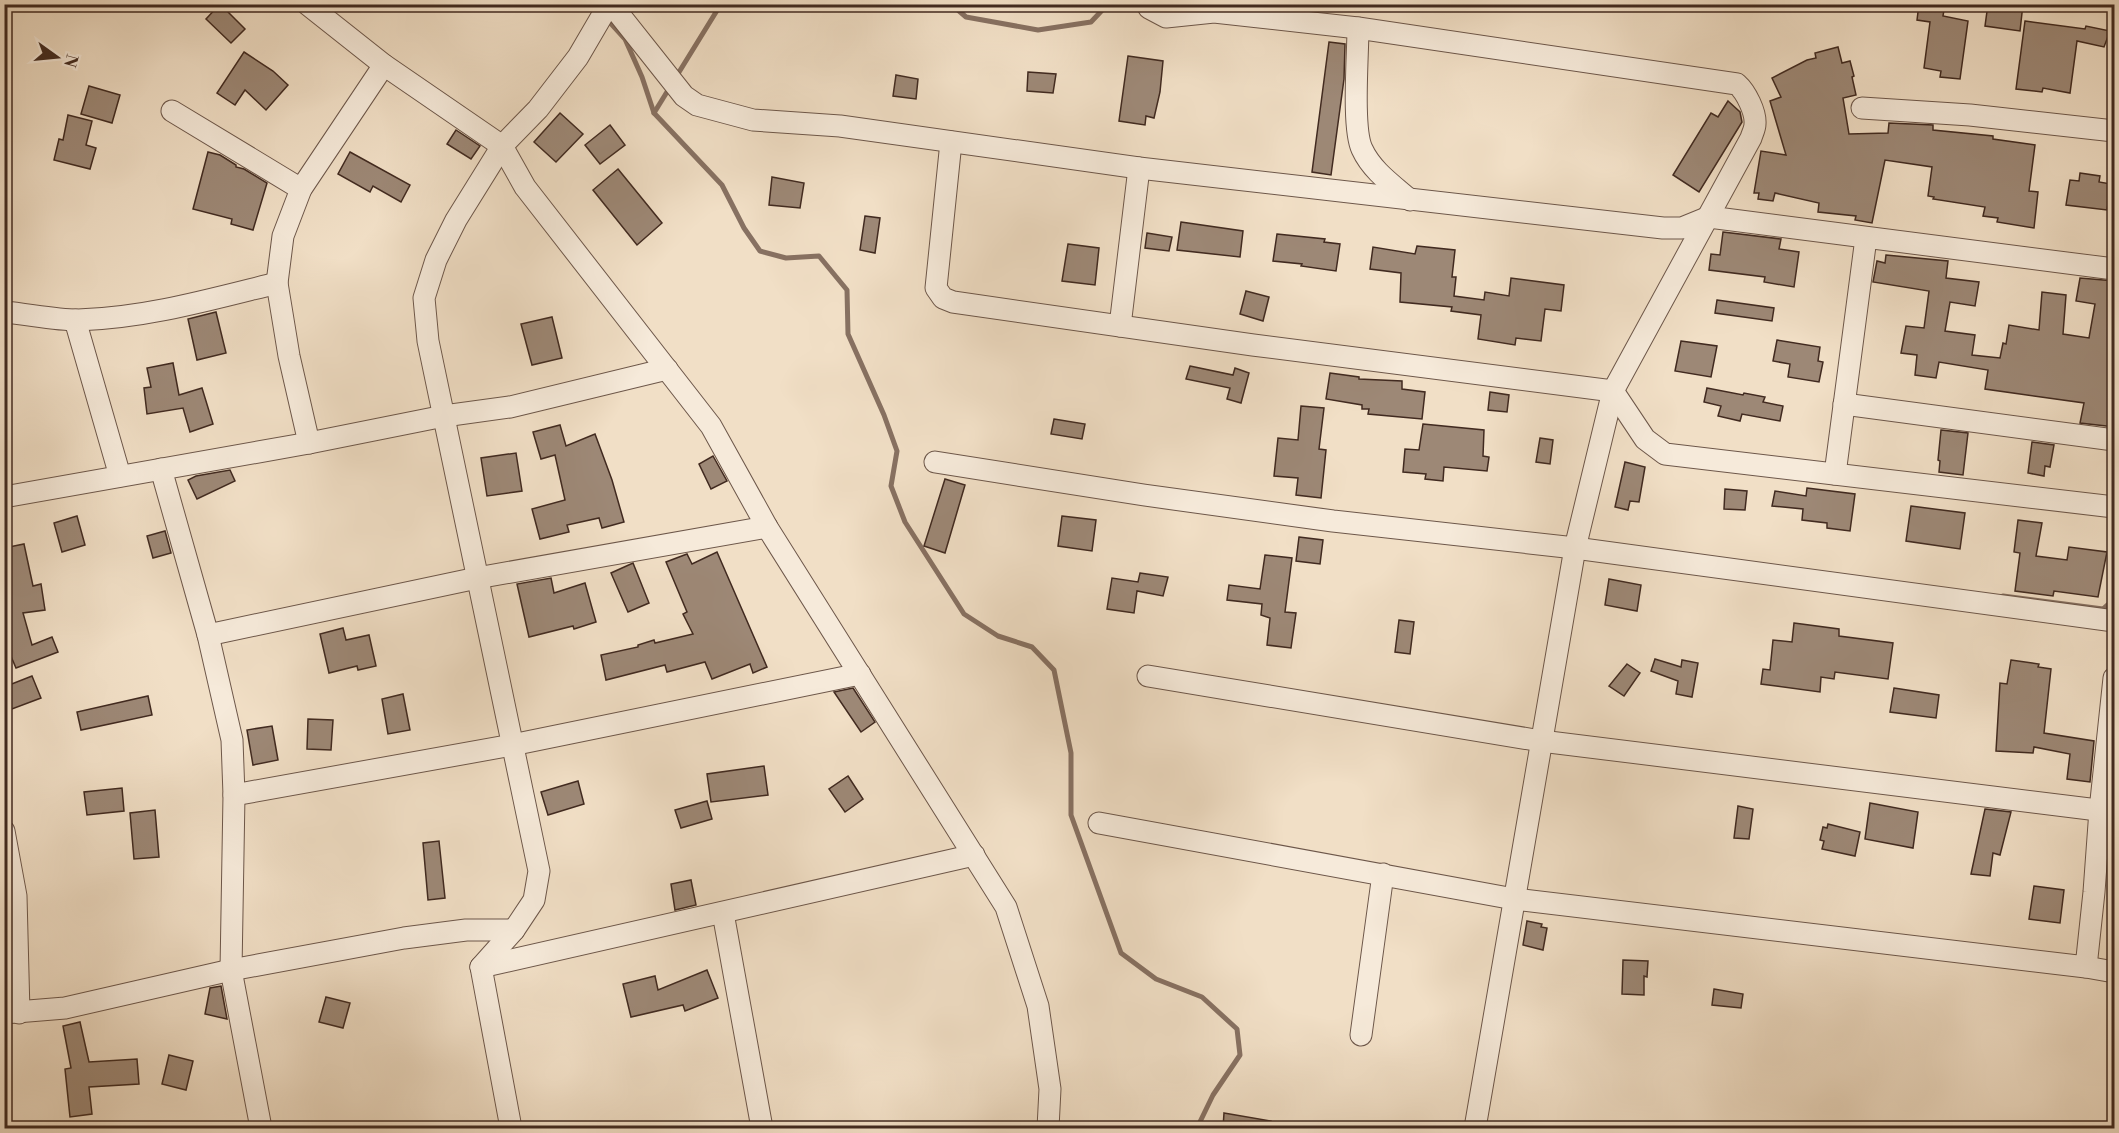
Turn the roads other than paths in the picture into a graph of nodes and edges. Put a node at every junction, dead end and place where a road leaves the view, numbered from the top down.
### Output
1 (308, 4) edge
2 (610, 4) edge
3 (1147, 4) edge
4 (1359, 28) junction
5 (384, 65) junction
6 (1862, 108) dead end
7 (172, 111) dead end
8 (2115, 131) edge
9 (951, 142) junction
10 (502, 146) junction
11 (1139, 168) junction
12 (301, 189) junction
13 (1410, 200) junction
14 (1709, 217) junction
15 (1866, 237) junction
16 (2115, 269) edge
17 (278, 283) junction
18 (4, 312) edge
19 (75, 320) junction
20 (1119, 326) junction
21 (667, 369) junction
22 (1613, 391) junction
23 (1844, 404) junction
24 (444, 416) junction
25 (2115, 440) edge
26 (309, 443) junction
27 (934, 462) dead end
28 (161, 469) junction
29 (1835, 474) junction
30 (120, 476) junction
31 (4, 497) edge
32 (2115, 507) edge
33 (767, 527) junction
34 (1575, 548) junction
35 (477, 578) junction
36 (2115, 621) edge
37 (208, 635) junction
38 (860, 674) junction
39 (1148, 676) dead end
40 (2115, 678) edge
41 (1541, 741) junction
42 (512, 745) junction
43 (234, 795) junction
44 (2107, 811) edge
45 (1099, 823) dead end
46 (4, 831) edge
47 (974, 855) junction
48 (1383, 874) junction
49 (1514, 899) junction
50 (723, 913) junction
51 (514, 930) junction
52 (481, 967) junction
53 (2086, 967) junction
54 (231, 970) junction
55 (2115, 972) edge
56 (12, 1013) edge
57 (1361, 1035) dead end
58 (261, 1128) edge
59 (511, 1128) edge
60 (762, 1128) edge
61 (1048, 1128) edge
62 (1475, 1128) edge

1 - 5 street
2 - 9 street
2 - 10 street
3 - 4 street
4 - 13 street
4 - 14 street
5 - 10 street
5 - 12 street
6 - 8 street
7 - 12 street
9 - 11 street
9 - 20 street
10 - 21 street
10 - 24 street
11 - 13 street
11 - 20 street
12 - 17 street
13 - 14 street
14 - 15 street
14 - 22 street
15 - 16 street
15 - 23 street
17 - 19 street
17 - 26 street
18 - 19 street
19 - 30 street
20 - 22 street
21 - 24 street
21 - 33 street
22 - 29 street
22 - 34 street
23 - 25 street
23 - 29 street
24 - 26 street
24 - 35 street
26 - 28 street
27 - 34 street
28 - 30 street
28 - 37 street
29 - 32 street
30 - 31 street
33 - 35 street
33 - 38 street
34 - 36 street
34 - 41 street
35 - 37 street
35 - 42 street
37 - 43 street
38 - 42 street
38 - 47 street
39 - 41 street
40 - 44 street
41 - 44 street
41 - 49 street
42 - 43 street
42 - 51 street
43 - 54 street
44 - 53 street
45 - 48 street
46 - 56 street
47 - 50 street
47 - 61 street
48 - 49 street
48 - 57 street
49 - 53 street
49 - 62 street
50 - 52 street
50 - 60 street
51 - 52 street
51 - 54 street
52 - 59 street
53 - 55 street
54 - 56 street
54 - 58 street

